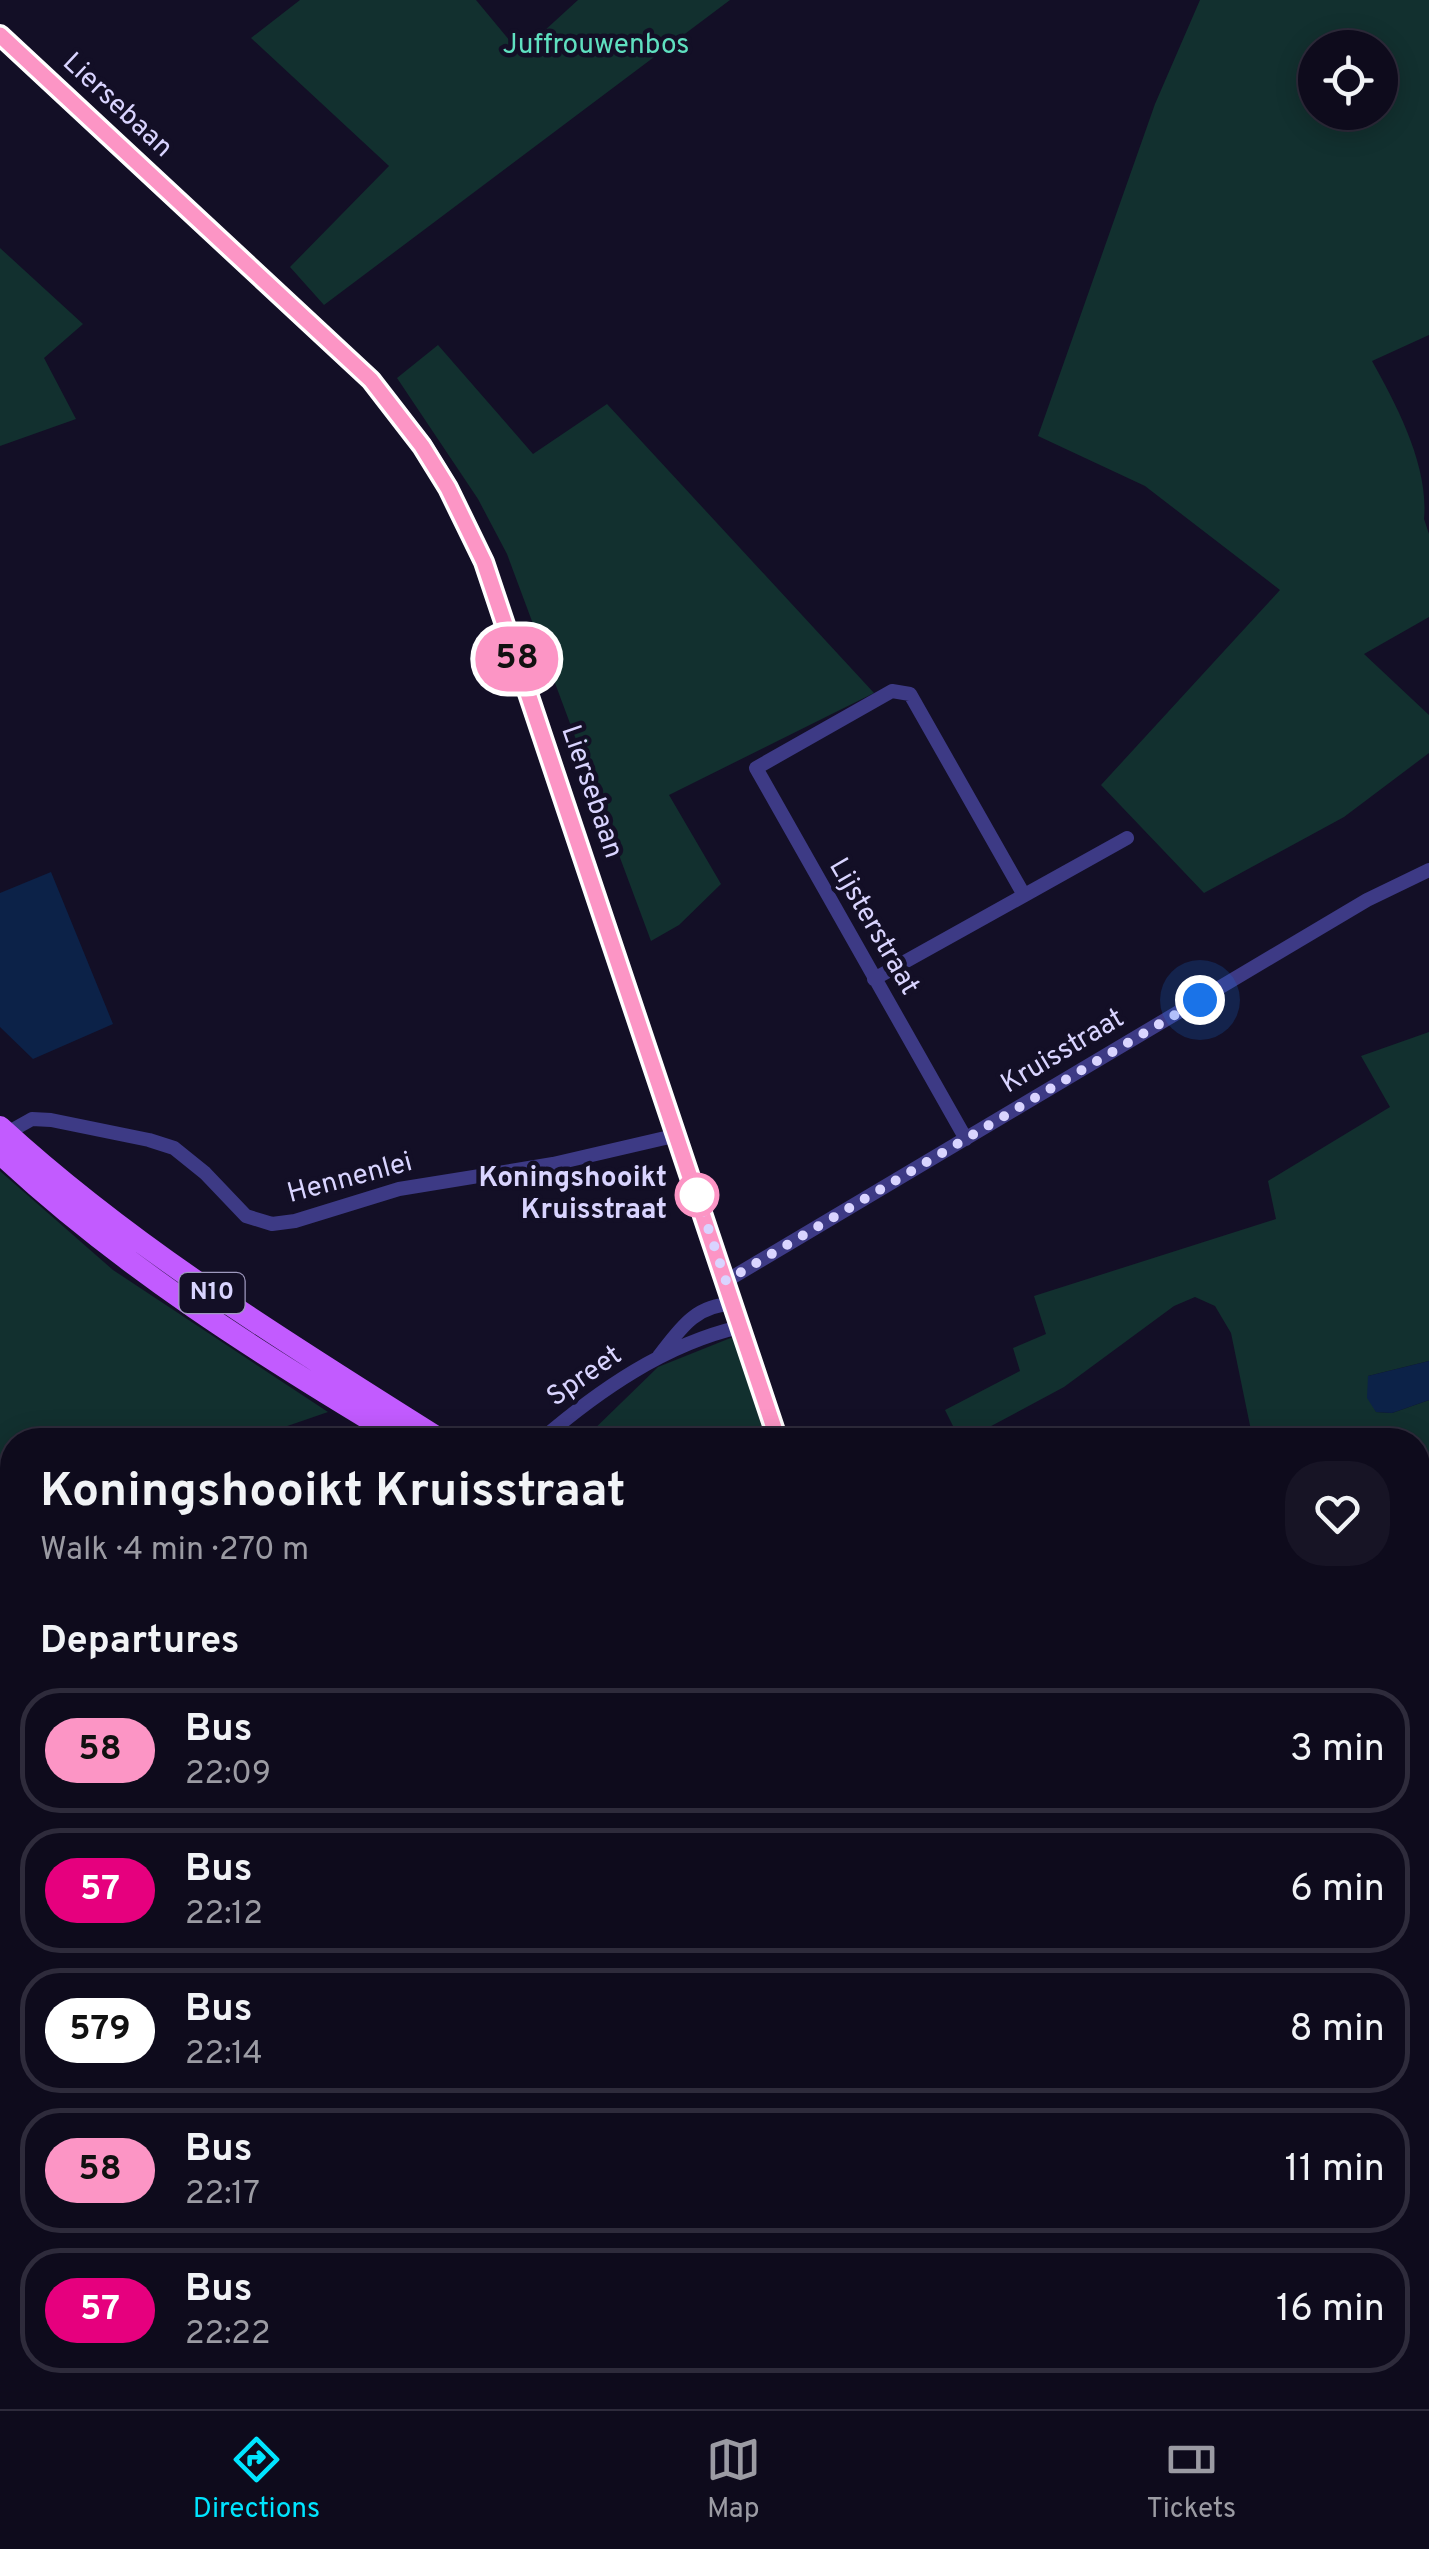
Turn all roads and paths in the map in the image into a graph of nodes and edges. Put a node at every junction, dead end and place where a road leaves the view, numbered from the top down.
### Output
1 (0, 35) edge
2 (1127, 838) dead end
3 (1429, 870) edge
4 (1024, 895) junction
5 (874, 979) junction
6 (678, 1136) junction
7 (2, 1138) edge
8 (966, 1140) junction
9 (726, 1281) junction
10 (732, 1304) junction
11 (740, 1327) junction
12 (659, 1357) junction
13 (384, 1428) edge
14 (421, 1428) edge
15 (555, 1428) edge
16 (774, 1428) edge

1 - 6 street, Liersebaan
2 - 4 street
3 - 8 street, Kruisstraat
4 - 5 street
4 - 5 street, Lijsterstraat
5 - 8 street, Lijsterstraat
6 - 7 street, Hennenlei
6 - 9 street, Liersebaan
7 - 13 main road, N10
7 - 14 main road, N10
8 - 9 street, Kruisstraat
9 - 10 street, Liersebaan
10 - 11 street, Liersebaan
10 - 12 street, Spreet
11 - 12 street, Spreet
11 - 16 street, Liersebaan
12 - 15 street, Spreet

